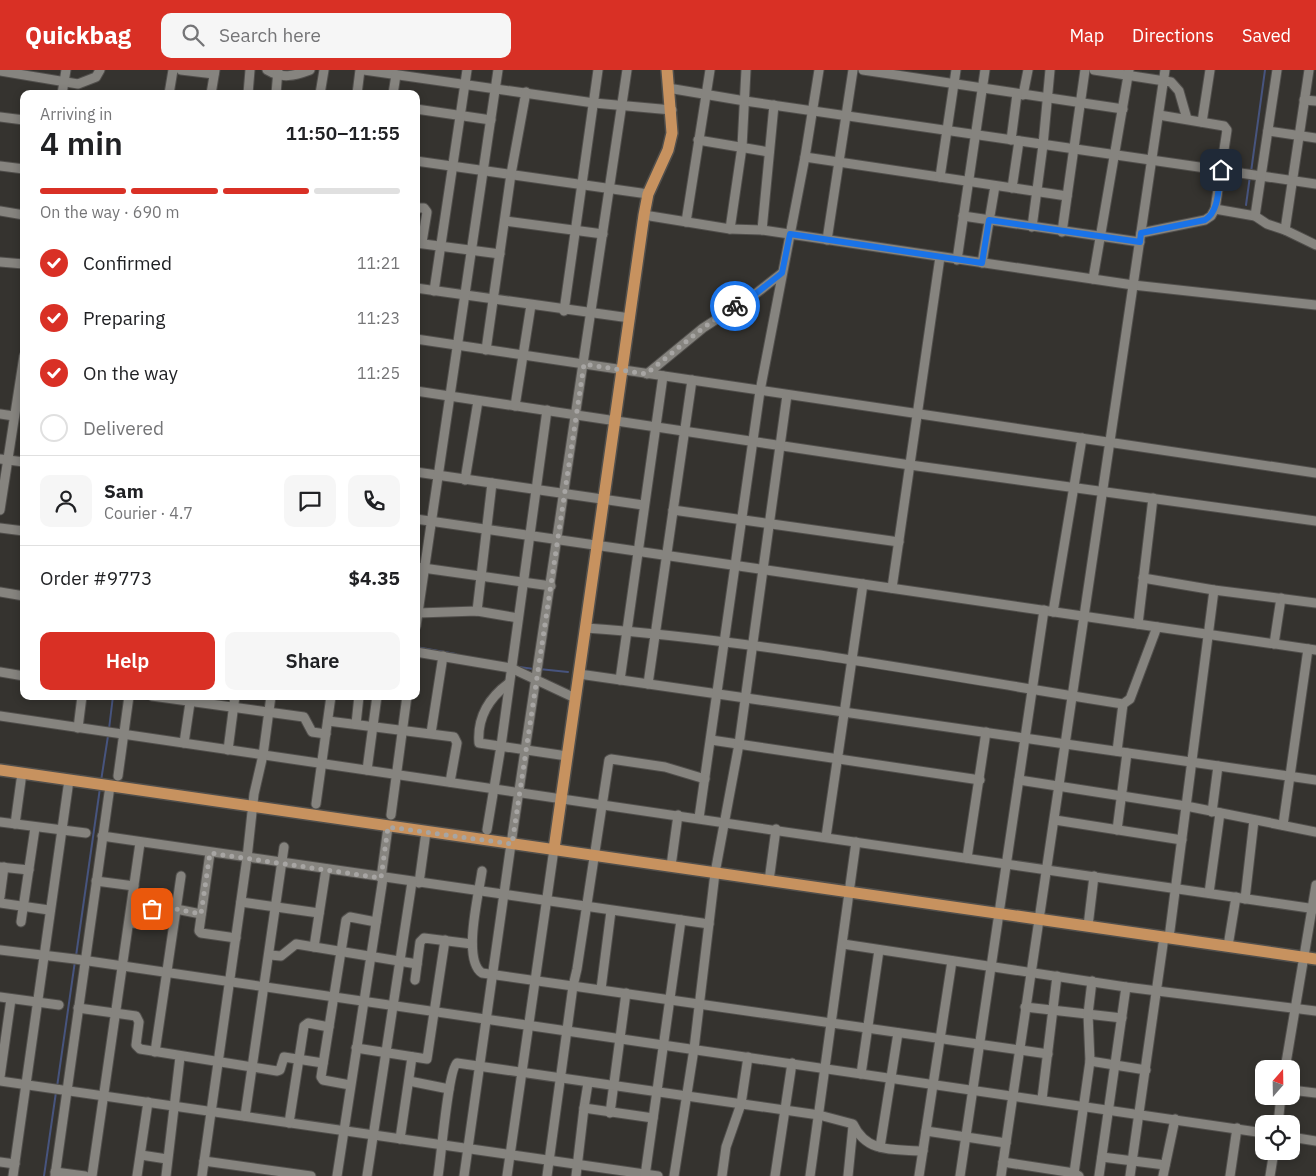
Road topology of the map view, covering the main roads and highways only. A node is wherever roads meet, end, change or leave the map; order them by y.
1 (667, 70) edge
2 (0, 770) edge
3 (554, 849) junction
4 (1310, 958) edge

1 - 3 main road
2 - 3 main road
3 - 4 main road

